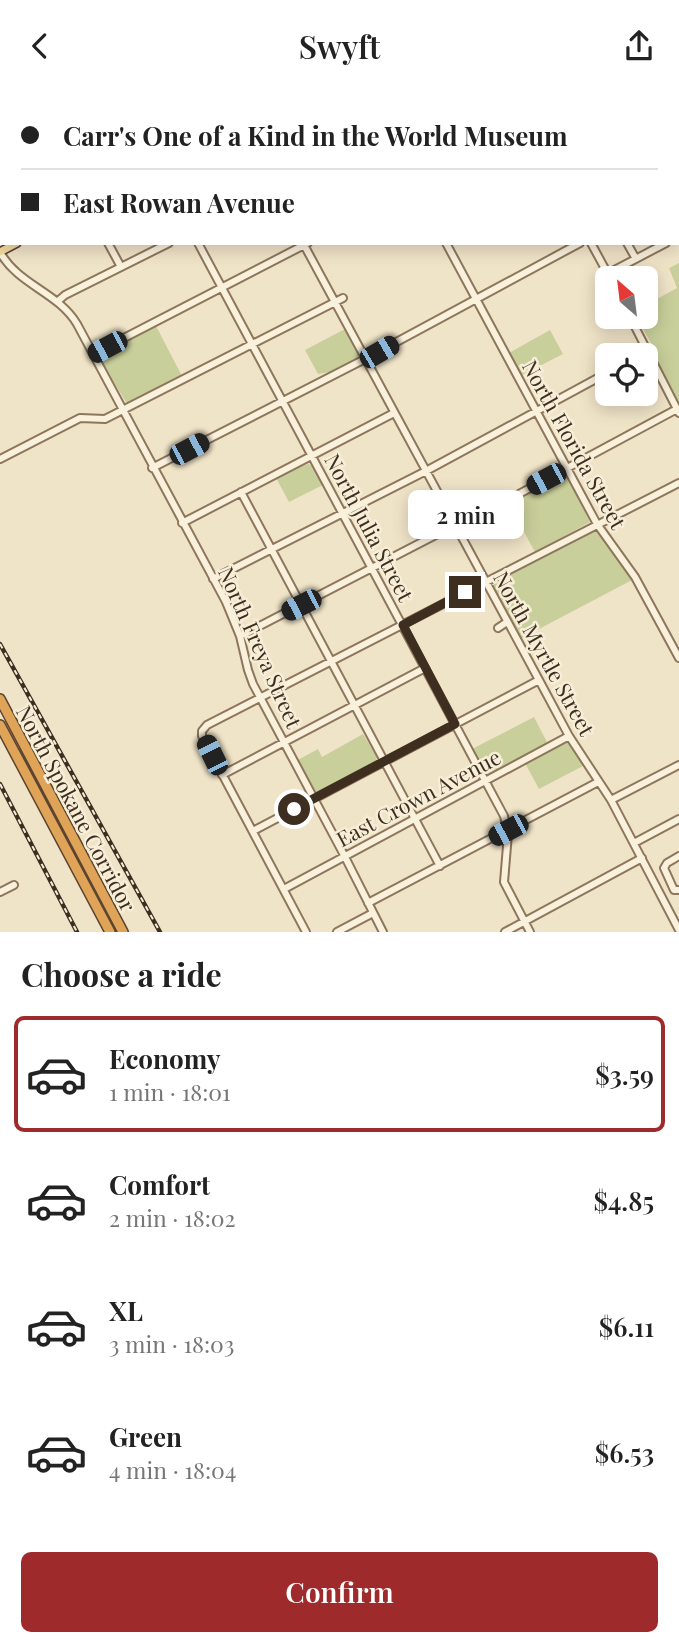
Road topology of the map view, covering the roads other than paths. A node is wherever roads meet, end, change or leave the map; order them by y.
1 (109, 245) edge
2 (165, 245) edge
3 (199, 245) edge
4 (303, 245) edge
5 (306, 245) edge
6 (447, 245) edge
7 (576, 245) edge
8 (592, 245) edge
9 (628, 245) edge
10 (662, 245) edge
11 (0, 252) edge
12 (636, 259) junction
13 (603, 266) edge
14 (624, 266) edge
15 (121, 267) junction
16 (222, 286) junction
17 (343, 298) dead end
18 (475, 299) junction
19 (58, 301) junction
20 (334, 302) junction
21 (252, 345) junction
22 (93, 354) junction
23 (365, 359) junction
24 (658, 371) edge
25 (595, 380) edge
26 (283, 401) junction
27 (122, 410) junction
28 (678, 411) edge
29 (537, 412) junction
30 (394, 413) junction
31 (312, 456) junction
32 (0, 459) edge
33 (152, 468) junction
34 (567, 468) junction
35 (426, 471) junction
36 (679, 483) edge
37 (241, 492) junction
38 (341, 512) junction
39 (182, 523) junction
40 (597, 524) junction
41 (455, 525) junction
42 (272, 549) junction
43 (372, 569) junction
44 (213, 579) junction
45 (486, 581) junction
46 (301, 605) junction
47 (508, 622) junction
48 (403, 625) junction
49 (498, 628) dead end
50 (240, 636) junction
51 (679, 658) edge
52 (331, 661) junction
53 (425, 668) junction
54 (539, 680) junction
55 (260, 697) junction
56 (0, 699) edge
57 (354, 704) junction
58 (455, 724) junction
59 (0, 725) edge
60 (569, 736) junction
61 (284, 741) junction
62 (385, 762) junction
63 (679, 765) edge
64 (222, 775) junction
65 (486, 781) junction
66 (598, 782) junction
67 (315, 798) junction
68 (611, 800) junction
69 (414, 818) junction
70 (679, 819) edge
71 (508, 830) junction
72 (253, 831) junction
73 (634, 843) junction
74 (344, 855) junction
75 (679, 856) edge
76 (642, 858) junction
77 (440, 866) junction
78 (14, 885) dead end
79 (284, 889) junction
80 (679, 890) edge
81 (0, 892) edge
82 (368, 904) junction
83 (373, 913) junction
84 (525, 922) junction
85 (679, 930) edge
86 (109, 932) edge
87 (123, 932) edge
88 (306, 932) edge
89 (337, 932) edge
90 (383, 932) edge
91 (506, 932) edge
92 (530, 932) edge

1 - 15 street
2 - 15 street
3 - 16 street, North Julia Street
4 - 16 street
5 - 20 street, North Myrtle Street
6 - 18 street, North Florida Street
7 - 18 street
8 - 13 street
9 - 12 street
10 - 12 street
11 - 19 street, North Freya Street
12 - 14 street
15 - 19 street
16 - 21 street, North Julia Street
16 - 22 street
17 - 20 street
18 - 23 street
18 - 29 street, North Florida Street
19 - 22 street, North Freya Street
20 - 21 street
20 - 23 street, North Myrtle Street
21 - 26 street, North Julia Street
21 - 27 street
22 - 27 street, North Freya Street
23 - 26 street
23 - 30 street, North Myrtle Street
24 - 28 street
25 - 29 street
26 - 31 street, North Julia Street
26 - 33 street
27 - 32 street
27 - 33 street, North Freya Street
28 - 34 street
29 - 34 street, North Florida Street
29 - 35 street
30 - 31 street
30 - 35 street, North Myrtle Street
31 - 37 street
31 - 38 street, North Julia Street
33 - 39 street, North Freya Street
34 - 40 street, North Florida Street
34 - 41 street
35 - 38 street
35 - 41 street, North Myrtle Street
36 - 40 street
37 - 39 street
37 - 42 street
38 - 42 street
38 - 43 street, North Julia Street
39 - 44 street, North Freya Street
40 - 45 street
40 - 51 street, North Florida Street
41 - 43 street
41 - 45 street, North Myrtle Street
42 - 44 street
42 - 46 street
43 - 46 street
43 - 48 street, North Julia Street
44 - 50 street, North Freya Street
45 - 47 street, North Myrtle Street
45 - 48 street
46 - 50 street
46 - 52 street
47 - 49 street
47 - 54 street, North Myrtle Street
48 - 52 street
48 - 53 street, North Julia Street
50 - 55 street, North Freya Street
52 - 55 street
52 - 57 street
53 - 57 street
53 - 58 street, North Julia Street
54 - 58 street
54 - 60 street, North Myrtle Street
55 - 61 street, North Freya Street
55 - 64 street
56 - 87 highway, North Spokane Corridor
57 - 61 street
57 - 62 street
58 - 62 street
58 - 65 street, North Julia Street
59 - 86 highway, North Spokane Corridor
60 - 65 street, East Crown Avenue
60 - 66 street, North Myrtle Street
61 - 64 street
61 - 67 street, North Freya Street
62 - 67 street
62 - 69 street
63 - 68 street
64 - 72 street
65 - 69 street, East Crown Avenue
65 - 71 street, North Julia Street
66 - 68 street, North Myrtle Street
66 - 71 street
67 - 72 street
67 - 74 street, North Freya Street
68 - 73 street, North Myrtle Street
69 - 74 street, East Crown Avenue
69 - 77 street
70 - 73 street
71 - 77 street
71 - 84 street
72 - 79 street
73 - 76 street, North Myrtle Street
74 - 79 street, East Crown Avenue
74 - 82 street, North Freya Street
75 - 80 street
76 - 84 street
76 - 85 street, North Myrtle Street
77 - 82 street
78 - 81 street
79 - 88 street
82 - 83 street, North Freya Street
83 - 89 street
83 - 90 street, North Freya Street
84 - 91 street
84 - 92 street

